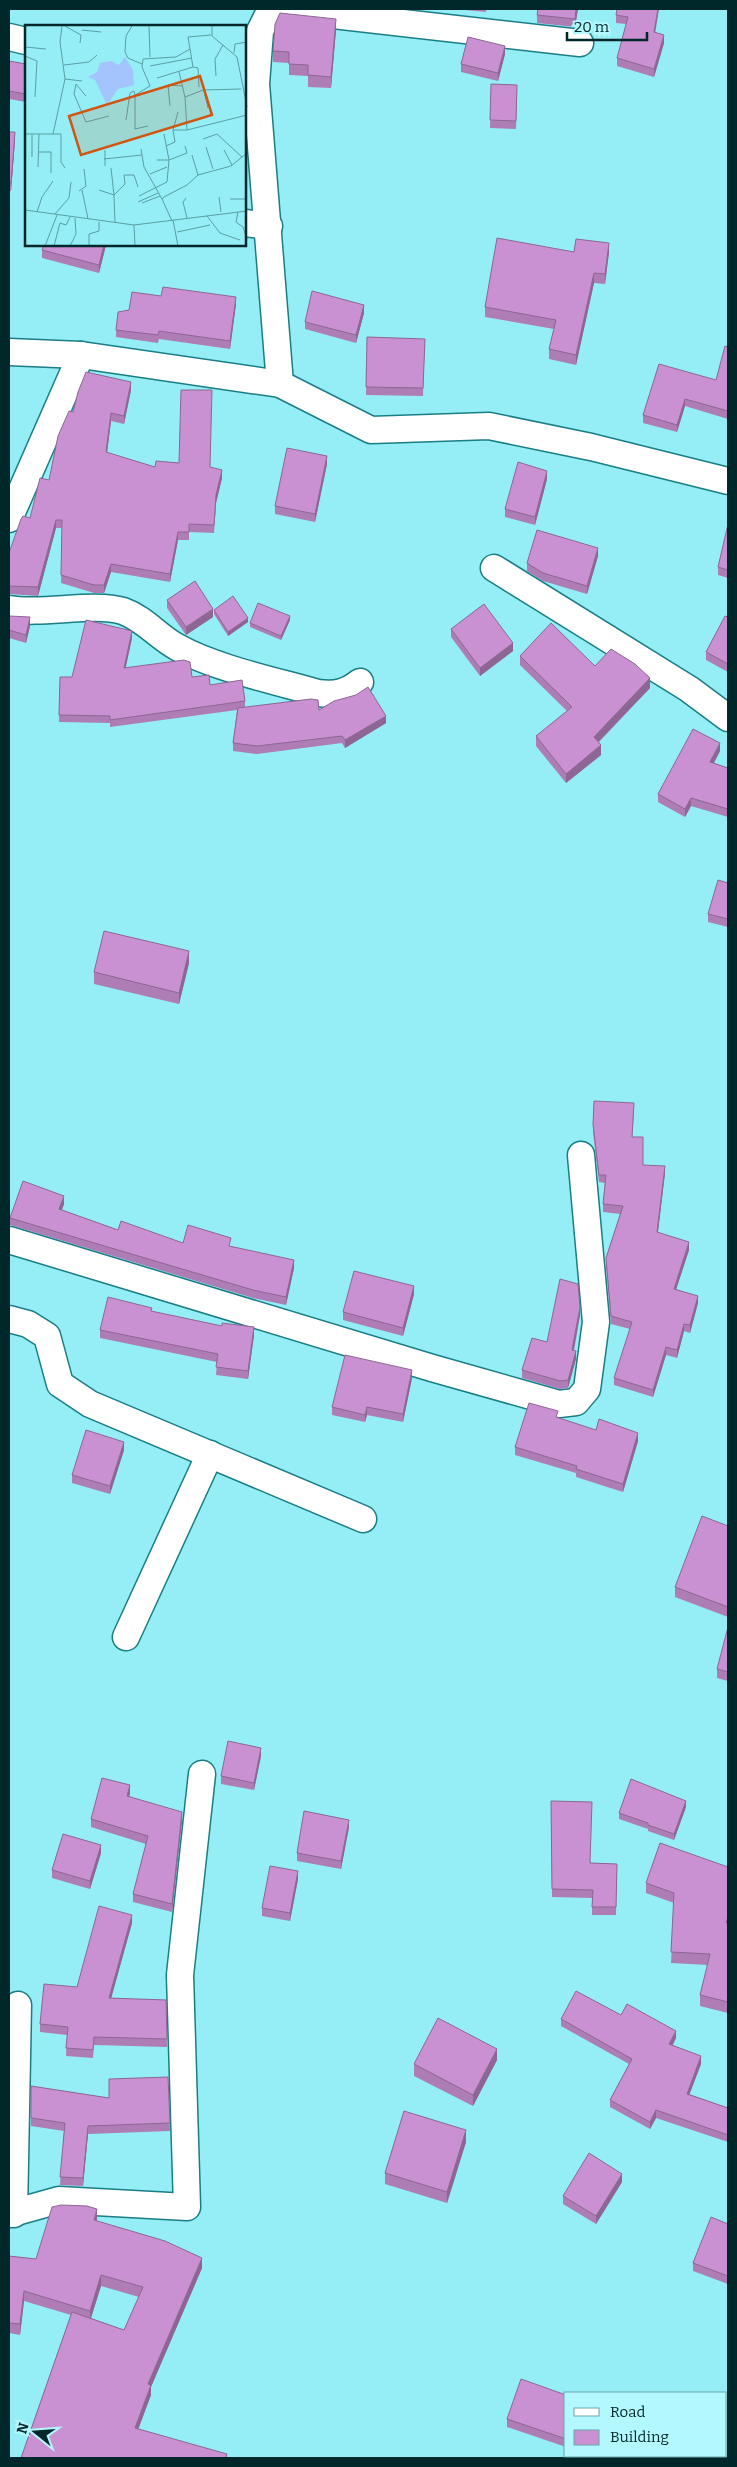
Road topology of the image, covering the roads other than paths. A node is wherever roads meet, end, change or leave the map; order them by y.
1 (270, 9) edge
2 (280, 9) edge
3 (9, 37) edge
4 (25, 41) edge
5 (580, 42) dead end
6 (257, 225) edge
7 (9, 352) edge
8 (81, 355) junction
9 (280, 384) junction
10 (728, 481) edge
11 (9, 519) edge
12 (494, 568) dead end
13 (9, 609) edge
14 (360, 682) dead end
15 (728, 718) edge
16 (581, 1155) dead end
17 (9, 1240) edge
18 (9, 1319) edge
19 (210, 1454) junction
20 (363, 1519) dead end
21 (126, 1637) dead end
22 (202, 1774) dead end
23 (18, 2005) dead end
24 (11, 2214) edge

1 - 6 street
2 - 5 street
3 - 4 street
6 - 9 street
7 - 8 street
8 - 9 street
8 - 11 street
9 - 10 street
12 - 15 street
13 - 14 street
16 - 17 street
18 - 19 street
19 - 20 street
19 - 21 street
22 - 24 street
23 - 24 street

